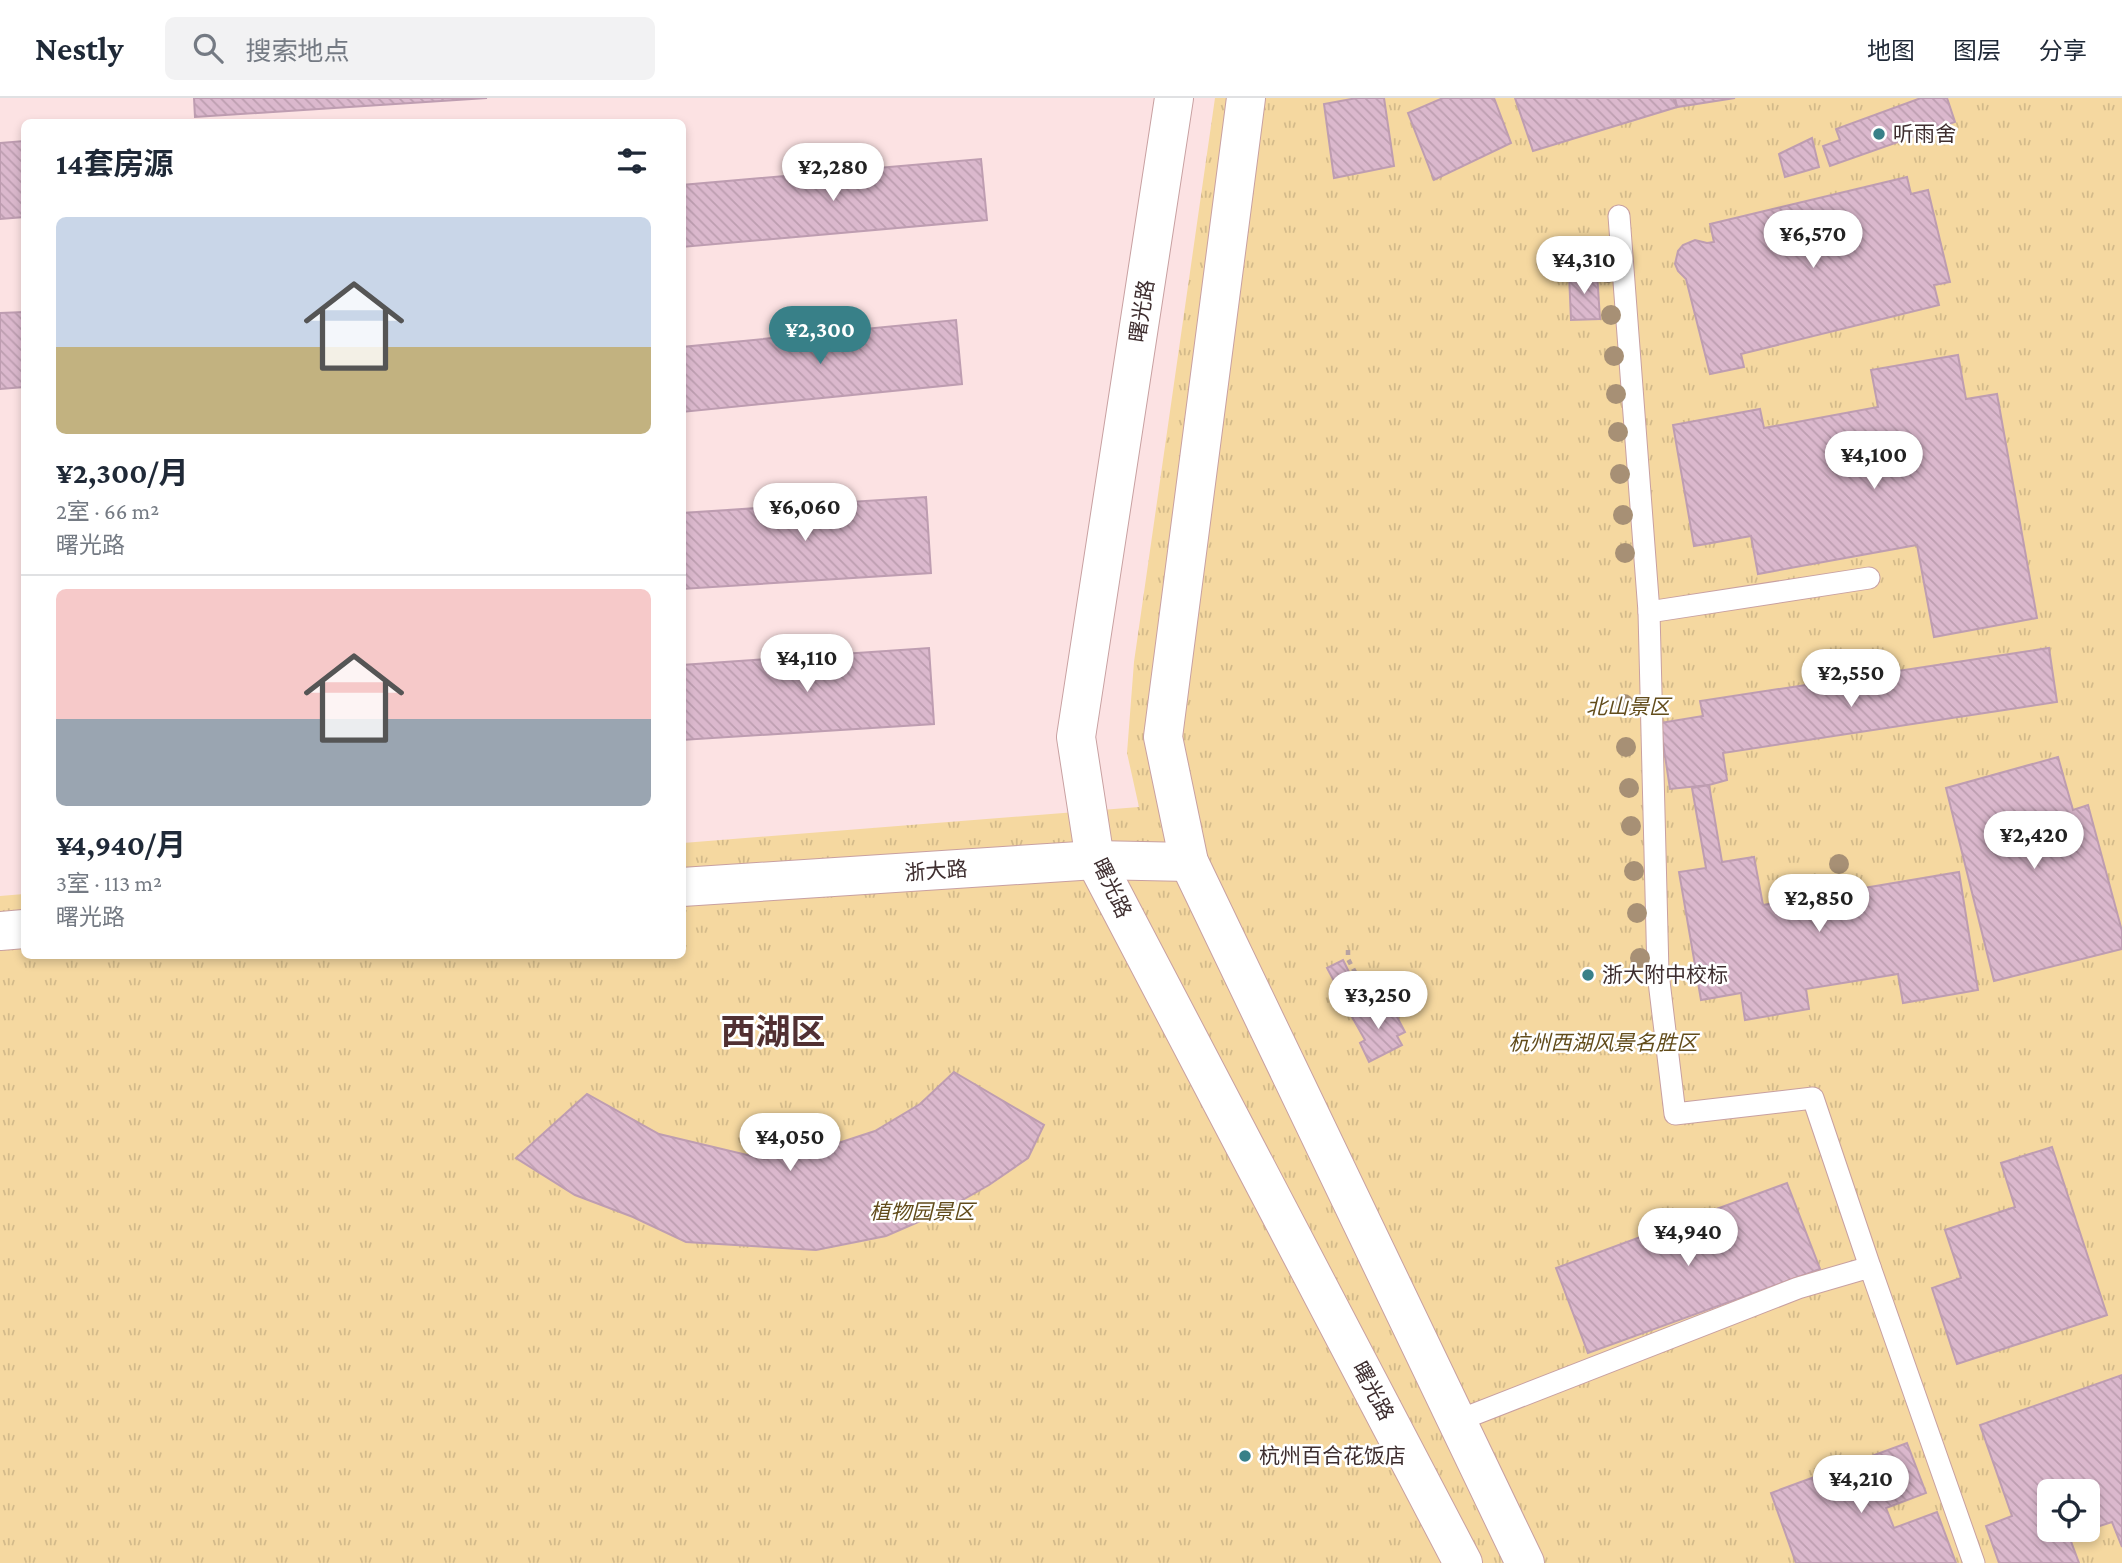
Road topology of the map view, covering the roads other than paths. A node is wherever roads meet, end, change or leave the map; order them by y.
1 (1174, 98) edge
2 (1247, 98) edge
3 (1619, 216) dead end
4 (1868, 578) dead end
5 (1649, 612) junction
6 (1096, 860) junction
7 (1189, 862) junction
8 (686, 887) edge
9 (21, 929) edge
10 (0, 931) edge
11 (1870, 1267) junction
12 (1457, 1422) junction
13 (1463, 1563) edge
14 (1525, 1563) edge
15 (1975, 1563) edge

1 - 6 main road, 曙光路
2 - 7 main road
3 - 5 lane
4 - 5 lane
5 - 11 lane
6 - 7 main road, 浙大路
6 - 8 main road, 浙大路
6 - 13 main road, 曙光路
7 - 12 main road
9 - 10 main road
11 - 12 lane
11 - 15 lane
12 - 14 main road

